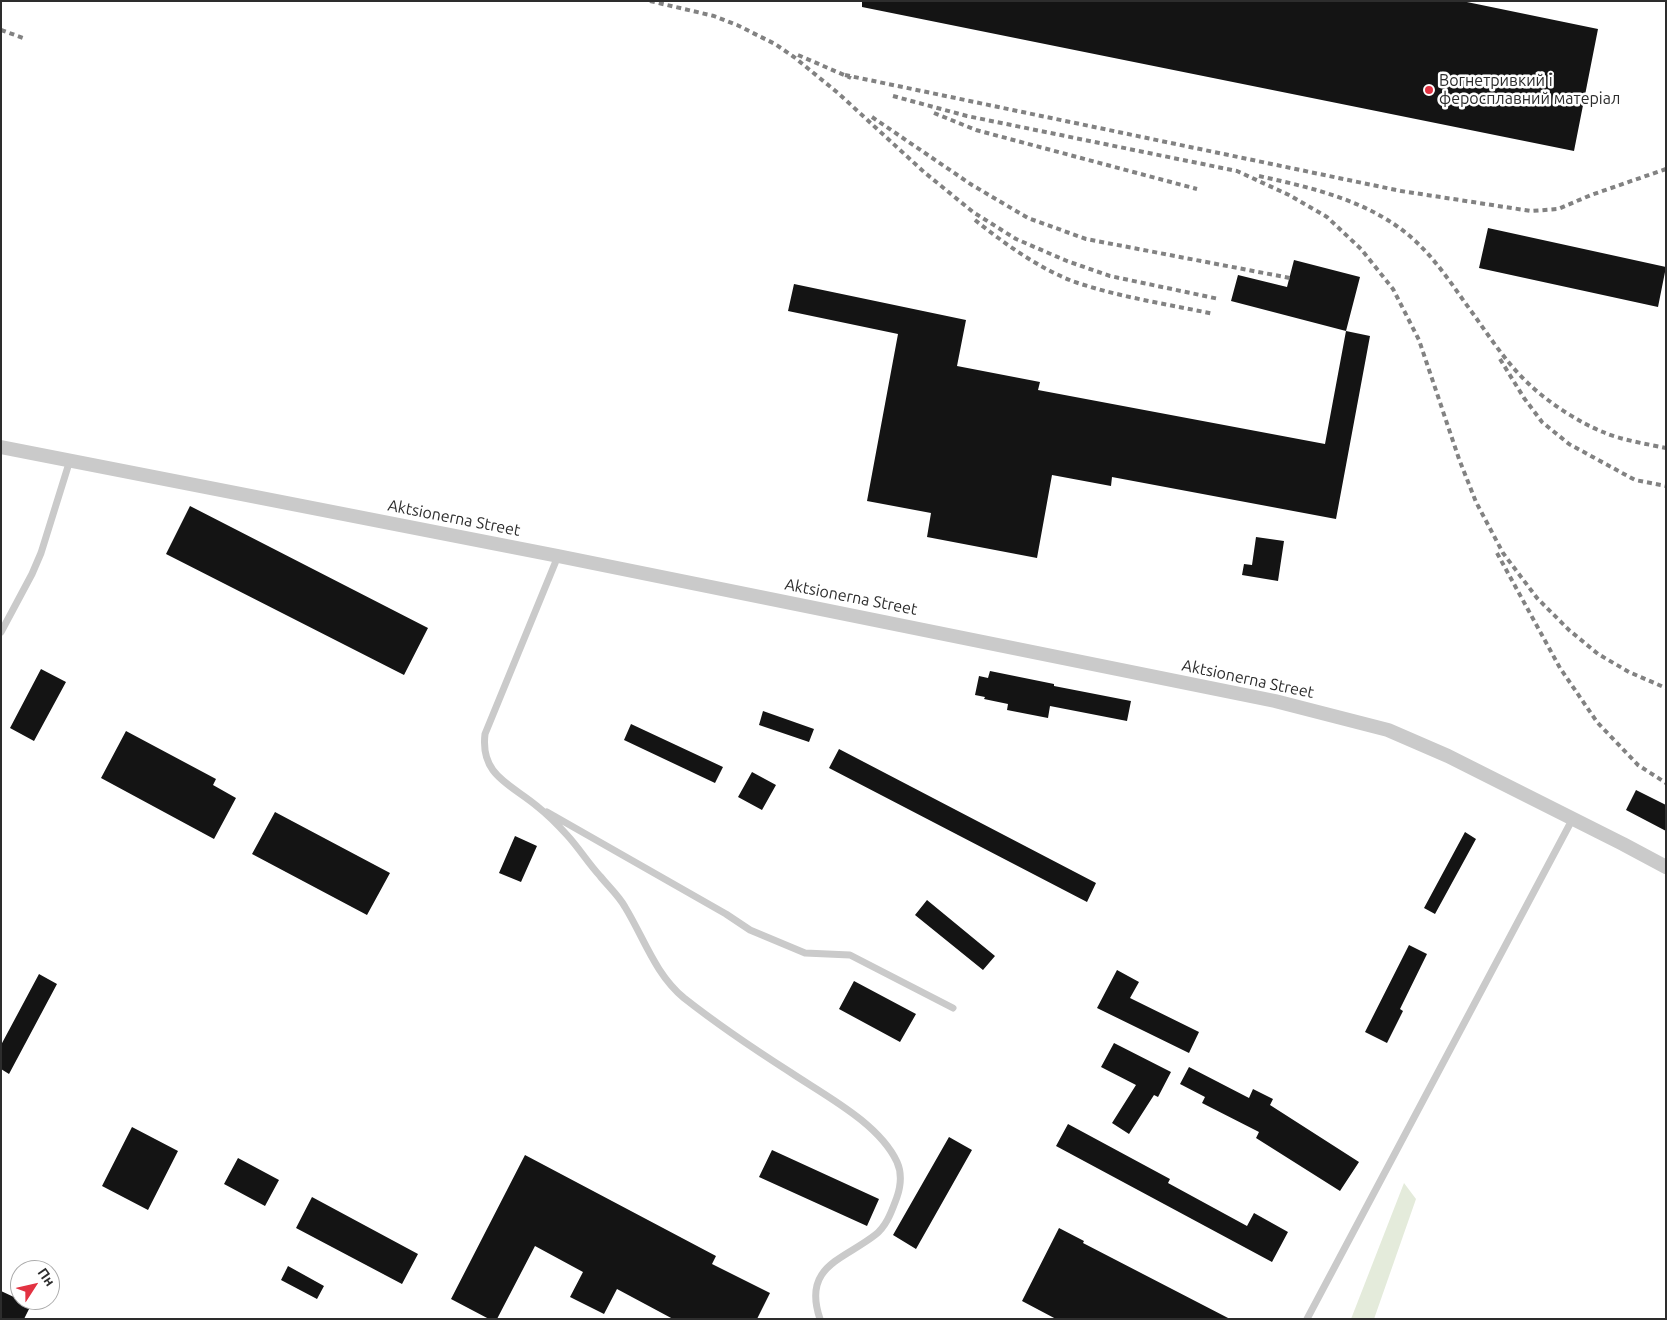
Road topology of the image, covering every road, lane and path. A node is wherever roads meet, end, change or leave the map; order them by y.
1 (1, 447) edge
2 (70, 460) junction
3 (558, 556) junction
4 (1, 632) edge
5 (538, 807) junction
6 (1572, 820) junction
7 (1666, 867) edge
8 (952, 1008) dead end
9 (820, 1319) edge
10 (1307, 1319) edge

1 - 2 street, Aktsionerna Street
2 - 3 street, Aktsionerna Street
2 - 4 lane
3 - 5 lane
3 - 6 street, Aktsionerna Street
5 - 8 lane
5 - 9 lane
6 - 7 street, Aktsionerna Street
6 - 10 lane

